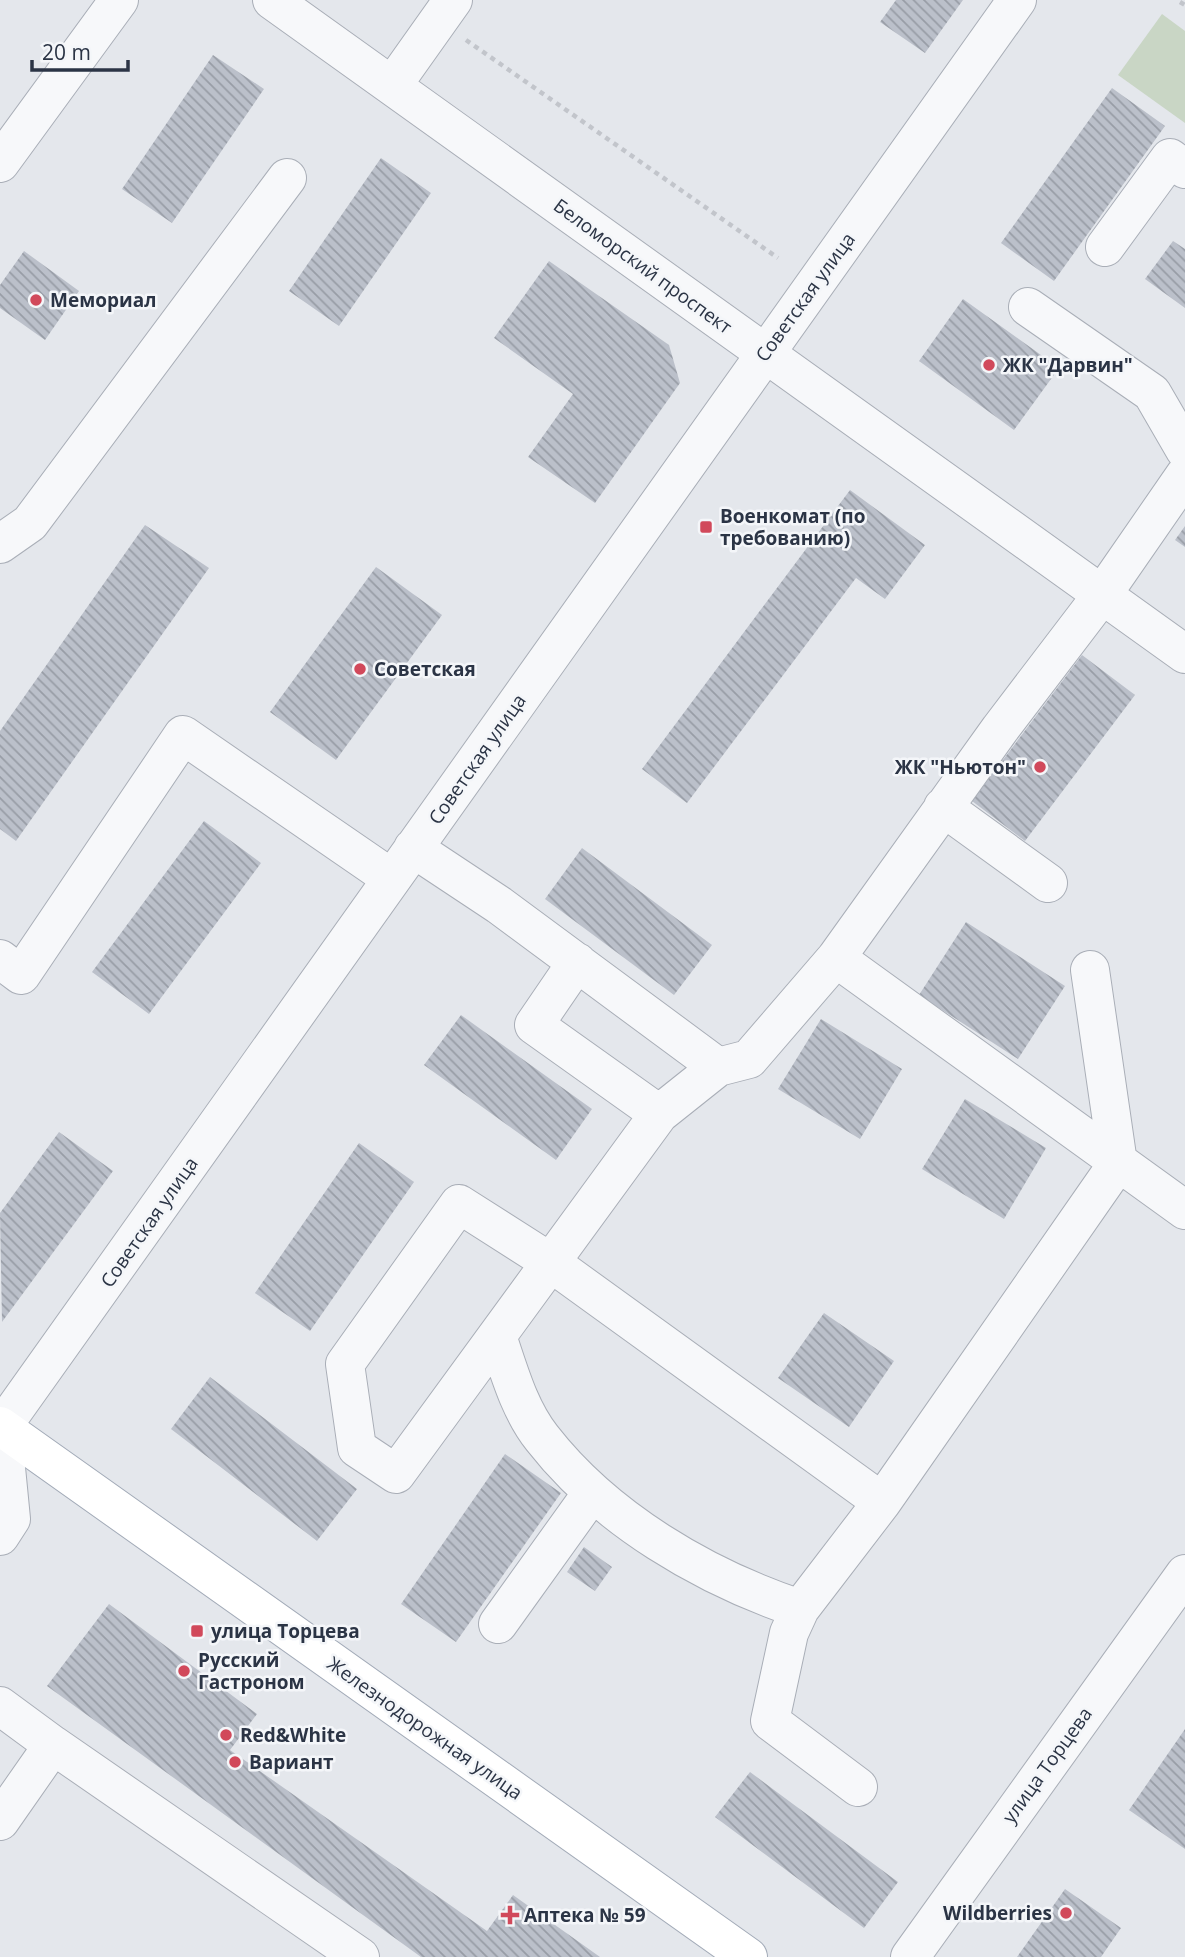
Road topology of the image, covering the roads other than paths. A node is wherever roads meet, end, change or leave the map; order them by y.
1 (119, 0) edge
2 (272, 0) edge
3 (1017, 0) edge
4 (446, 10) edge
5 (393, 86) junction
6 (0, 163) edge
7 (1185, 169) edge
8 (287, 178) dead end
9 (1105, 247) dead end
10 (1028, 306) dead end
11 (765, 352) junction
12 (1185, 450) edge
13 (1185, 475) edge
14 (0, 544) edge
15 (1102, 595) junction
16 (1185, 654) edge
17 (943, 807) junction
18 (402, 863) junction
19 (1048, 883) dead end
20 (836, 958) junction
21 (0, 959) edge
22 (577, 962) junction
23 (1090, 971) dead end
24 (718, 1066) junction
25 (659, 1114) junction
26 (1118, 1163) junction
27 (1185, 1210) edge
28 (550, 1262) junction
29 (498, 1336) junction
30 (1, 1427) edge
31 (592, 1493) junction
32 (882, 1502) junction
33 (0, 1536) edge
34 (1185, 1574) edge
35 (800, 1609) junction
36 (498, 1624) dead end
37 (0, 1706) edge
38 (53, 1745) junction
39 (858, 1787) dead end
40 (0, 1821) edge
41 (360, 1957) edge
42 (748, 1957) edge
43 (910, 1957) edge

1 - 6 street
2 - 5 street, Беломорский проспект
3 - 11 street, Советская улица
4 - 5 street
5 - 11 street, Беломорский проспект
7 - 9 street
8 - 14 street
10 - 12 street
11 - 15 street, Беломорский проспект
11 - 18 street, Советская улица
13 - 15 street
15 - 16 street, Беломорский проспект
15 - 17 street
17 - 19 street
17 - 20 street
18 - 21 street
18 - 22 street
18 - 30 street, Советская улица
20 - 24 street
20 - 26 street
22 - 24 street
22 - 25 street
23 - 26 street
24 - 25 street
25 - 28 street
26 - 27 street
26 - 32 street
28 - 29 street
28 - 29 street
28 - 32 street
29 - 31 street
30 - 33 street
30 - 42 main road, Железнодорожная улица
31 - 35 street
31 - 36 street
32 - 35 street
34 - 43 street, улица Торцева
35 - 39 street
37 - 38 street
38 - 40 street
38 - 41 street

